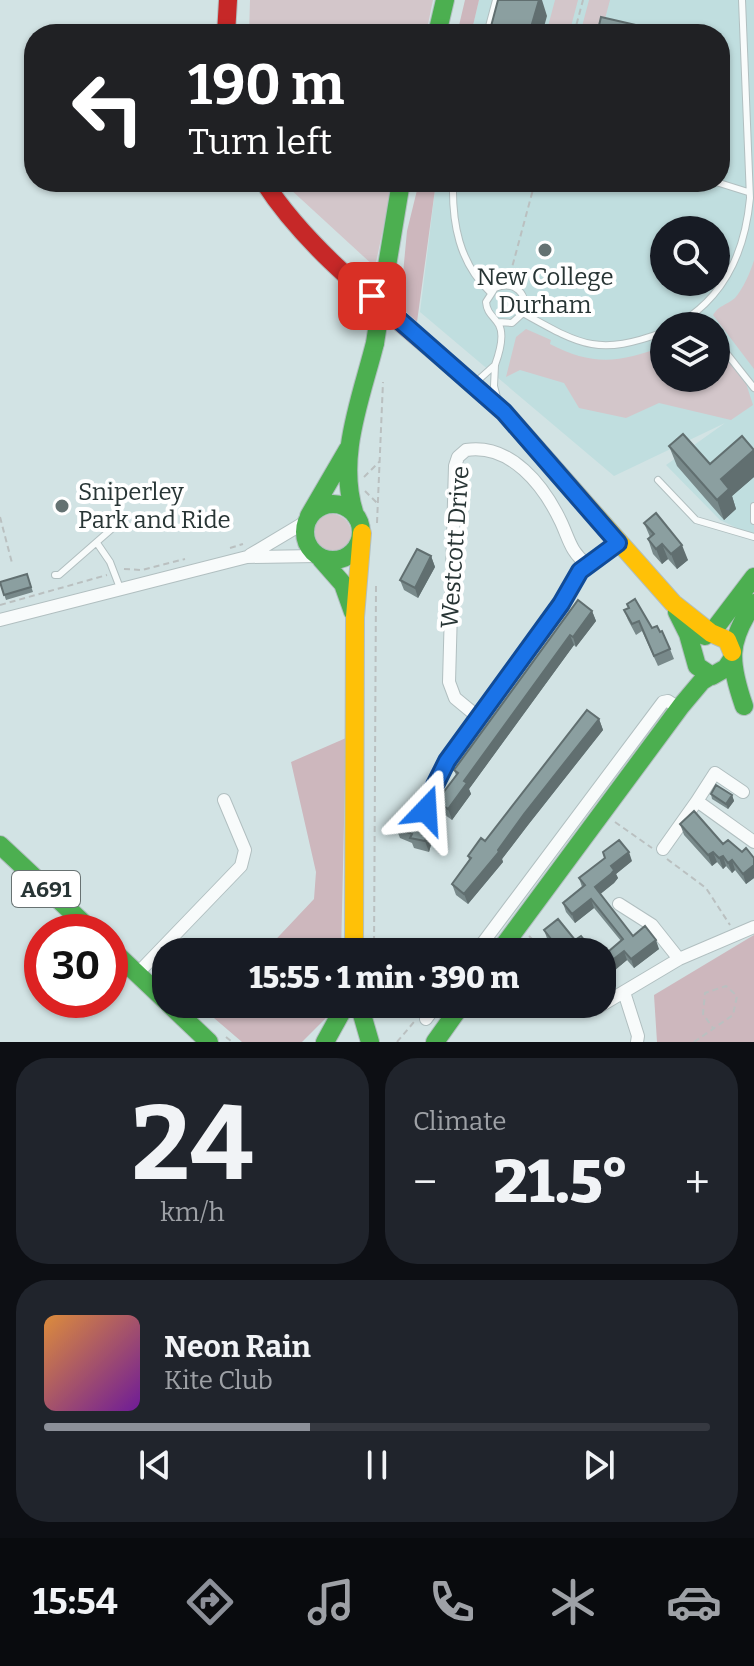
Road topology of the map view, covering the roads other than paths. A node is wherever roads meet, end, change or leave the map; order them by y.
1 (228, 0) edge
2 (445, 0) edge
3 (496, 0) edge
4 (742, 0) edge
5 (227, 24) edge
6 (439, 24) edge
7 (490, 24) edge
8 (730, 186) edge
9 (270, 192) edge
10 (399, 192) edge
11 (453, 192) edge
12 (748, 192) junction
13 (490, 292) junction
14 (695, 312) edge
15 (523, 313) junction
16 (498, 322) junction
17 (650, 337) edge
18 (730, 358) edge
19 (495, 365) junction
20 (473, 384) junction
21 (754, 388) edge
22 (501, 410) junction
23 (349, 448) junction
24 (658, 480) dead end
25 (754, 506) edge
26 (355, 515) junction
27 (308, 519) junction
28 (754, 521) edge
29 (115, 526) dead end
30 (370, 532) junction
31 (754, 537) edge
32 (97, 543) junction
33 (618, 543) junction
34 (246, 550) junction
35 (319, 557) junction
36 (587, 564) junction
37 (55, 575) dead end
38 (754, 577) edge
39 (120, 588) junction
40 (673, 603) junction
41 (754, 603) edge
42 (355, 617) junction
43 (0, 620) edge
44 (711, 633) junction
45 (732, 655) junction
46 (693, 656) junction
47 (711, 676) junction
48 (680, 708) junction
49 (749, 713) edge
50 (478, 717) junction
51 (743, 792) dead end
52 (224, 800) dead end
53 (697, 801) junction
54 (432, 817) dead end
55 (754, 842) edge
56 (0, 845) edge
57 (662, 853) road end
58 (619, 904) dead end
59 (74, 914) edge
60 (517, 916) junction
61 (754, 927) edge
62 (354, 938) edge
63 (492, 938) edge
64 (506, 938) edge
65 (679, 959) junction
66 (128, 965) edge
67 (137, 974) junction
68 (152, 988) edge
69 (624, 992) junction
70 (616, 997) edge
71 (184, 1018) edge
72 (345, 1018) edge
73 (363, 1018) edge
74 (452, 1018) edge
75 (209, 1042) edge
76 (342, 1042) edge
77 (370, 1042) edge
78 (435, 1042) edge
79 (637, 1042) edge

1 - 5 main road
2 - 6 main road
3 - 7 lane
4 - 12 lane
8 - 12 lane
9 - 20 main road
10 - 23 main road, bridge
11 - 13 lane
12 - 14 lane
13 - 15 lane
13 - 16 lane
15 - 16 lane
15 - 17 lane
16 - 19 lane
18 - 21 lane
19 - 20 lane
19 - 22 lane
20 - 22 main road
22 - 33 main road
23 - 26 main road
23 - 27 main road
24 - 31 lane
25 - 28 lane
26 - 27 main road
26 - 30 main road
27 - 34 street
27 - 35 main road
29 - 32 lane
30 - 35 main road
30 - 42 main road
32 - 37 lane
32 - 39 lane
33 - 36 street
33 - 40 main road
34 - 35 street
34 - 39 street
35 - 42 main road
36 - 50 street
36 - 50 street, Westcott Drive
38 - 44 main road
39 - 43 street
40 - 44 main road
40 - 46 main road
41 - 45 main road
42 - 62 main road
44 - 45 main road
44 - 46 main road
45 - 47 main road
45 - 49 main road
46 - 47 main road
46 - 48 main road
47 - 48 main road
47 - 49 main road
48 - 60 main road
50 - 54 street
51 - 53 street
52 - 67 street
53 - 55 street
53 - 57 street
56 - 59 main road, A691
58 - 65 street
60 - 63 street
60 - 64 main road
61 - 65 street
65 - 69 street
66 - 67 main road
67 - 68 main road
69 - 70 street
69 - 79 street
71 - 75 main road
72 - 76 main road
73 - 77 main road
74 - 78 main road

